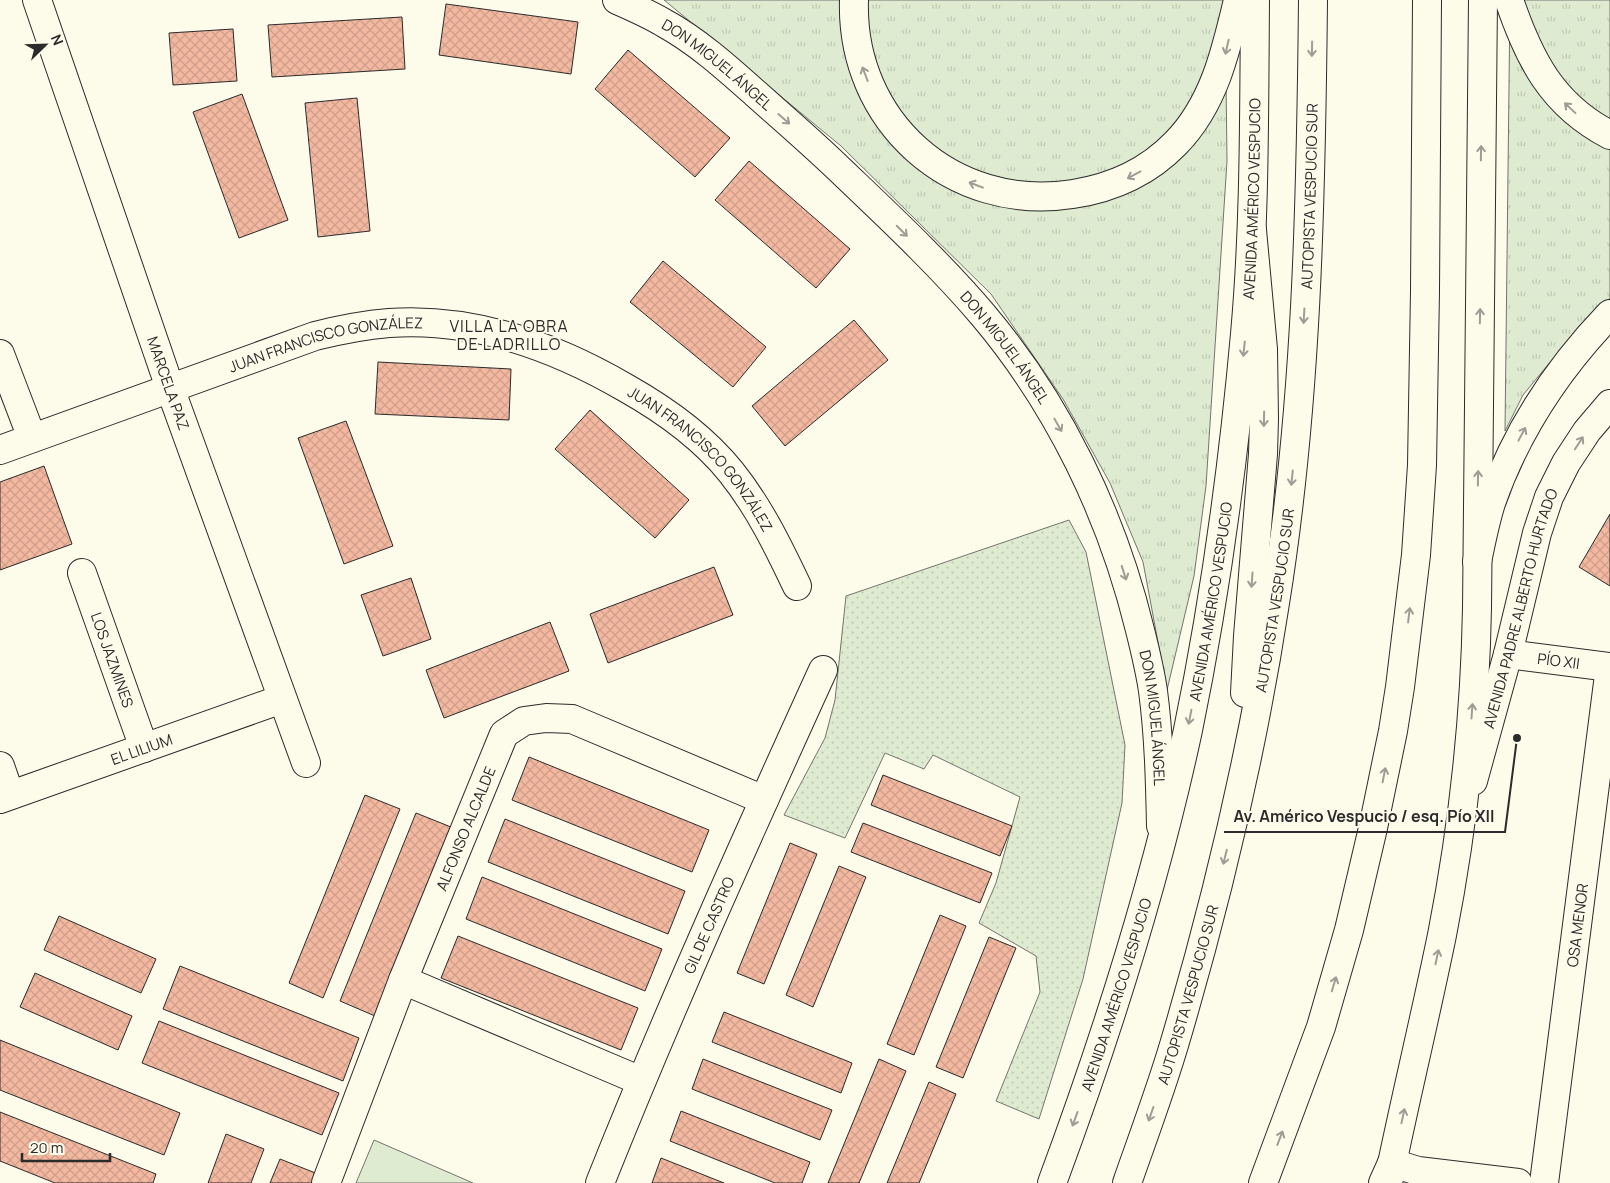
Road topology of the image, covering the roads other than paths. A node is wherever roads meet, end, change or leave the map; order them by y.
1 (37, 0) edge
2 (617, 0) edge
3 (854, 0) edge
4 (1238, 0) edge
5 (1255, 0) edge
6 (1313, 0) edge
7 (1427, 0) edge
8 (1483, 0) edge
9 (1509, 0) edge
10 (1610, 135) edge
11 (1252, 230) junction
12 (1610, 314) edge
13 (0, 354) edge
14 (170, 388) junction
15 (1610, 404) edge
16 (32, 438) junction
17 (0, 450) edge
18 (1477, 562) junction
19 (82, 573) dead end
20 (797, 586) dead end
21 (1508, 654) junction
22 (1610, 667) edge
23 (823, 670) dead end
24 (282, 699) junction
25 (144, 748) junction
26 (306, 763) dead end
27 (0, 766) edge
28 (1244, 775) junction
29 (5, 797) edge
30 (764, 800) junction
31 (1460, 829) junction
32 (1162, 838) junction
33 (403, 980) junction
34 (641, 1081) junction
35 (1388, 1176) edge
36 (326, 1183) edge
37 (600, 1183) edge
38 (1052, 1183) edge
39 (1128, 1183) edge
40 (1263, 1183) edge
41 (1518, 1183) edge
42 (1544, 1183) edge

1 - 14 main road, MARCELA PAZ
2 -> 32 main road, DON MIGUEL ÁNGEL
4 -> 3 main road
5 - 11 main road, AVENIDA AMÉRICO VESPUCIO
6 -> 28 main road, AUTOPISTA VESPUCIO SUR
40 -> 7 main road
18 -> 8 main road
10 -> 9 main road
11 -> 28 main road
11 -> 32 main road, AVENIDA AMÉRICO VESPUCIO
18 -> 12 main road
13 - 16 main road
14 - 16 main road, JUAN FRANCISCO GONZÁLEZ
14 - 20 main road, JUAN FRANCISCO GONZÁLEZ
14 - 24 main road, MARCELA PAZ
21 -> 15 main road, AVENIDA PADRE ALBERTO HURTADO
16 - 17 main road, JUAN FRANCISCO GONZÁLEZ
31 -> 18 main road
19 - 25 main road, LOS JAZMINES
21 - 22 main road, PÍO XII
21 - 31 main road, AVENIDA PADRE ALBERTO HURTADO
22 - 42 main road, OSA MENOR
23 - 30 main road, GIL DE CASTRO
24 - 25 main road, EL LILIUM
24 - 26 main road, MARCELA PAZ
25 - 29 main road, EL LILIUM
27 - 29 main road
28 -> 39 main road, AUTOPISTA VESPUCIO SUR
30 - 33 main road, ALFONSO ALCALDE
30 - 34 main road, GIL DE CASTRO
35 -> 31 main road
32 -> 38 main road, AVENIDA AMÉRICO VESPUCIO
33 - 34 main road
33 - 36 main road, ALFONSO ALCALDE
34 - 37 main road, GIL DE CASTRO
35 - 41 main road

